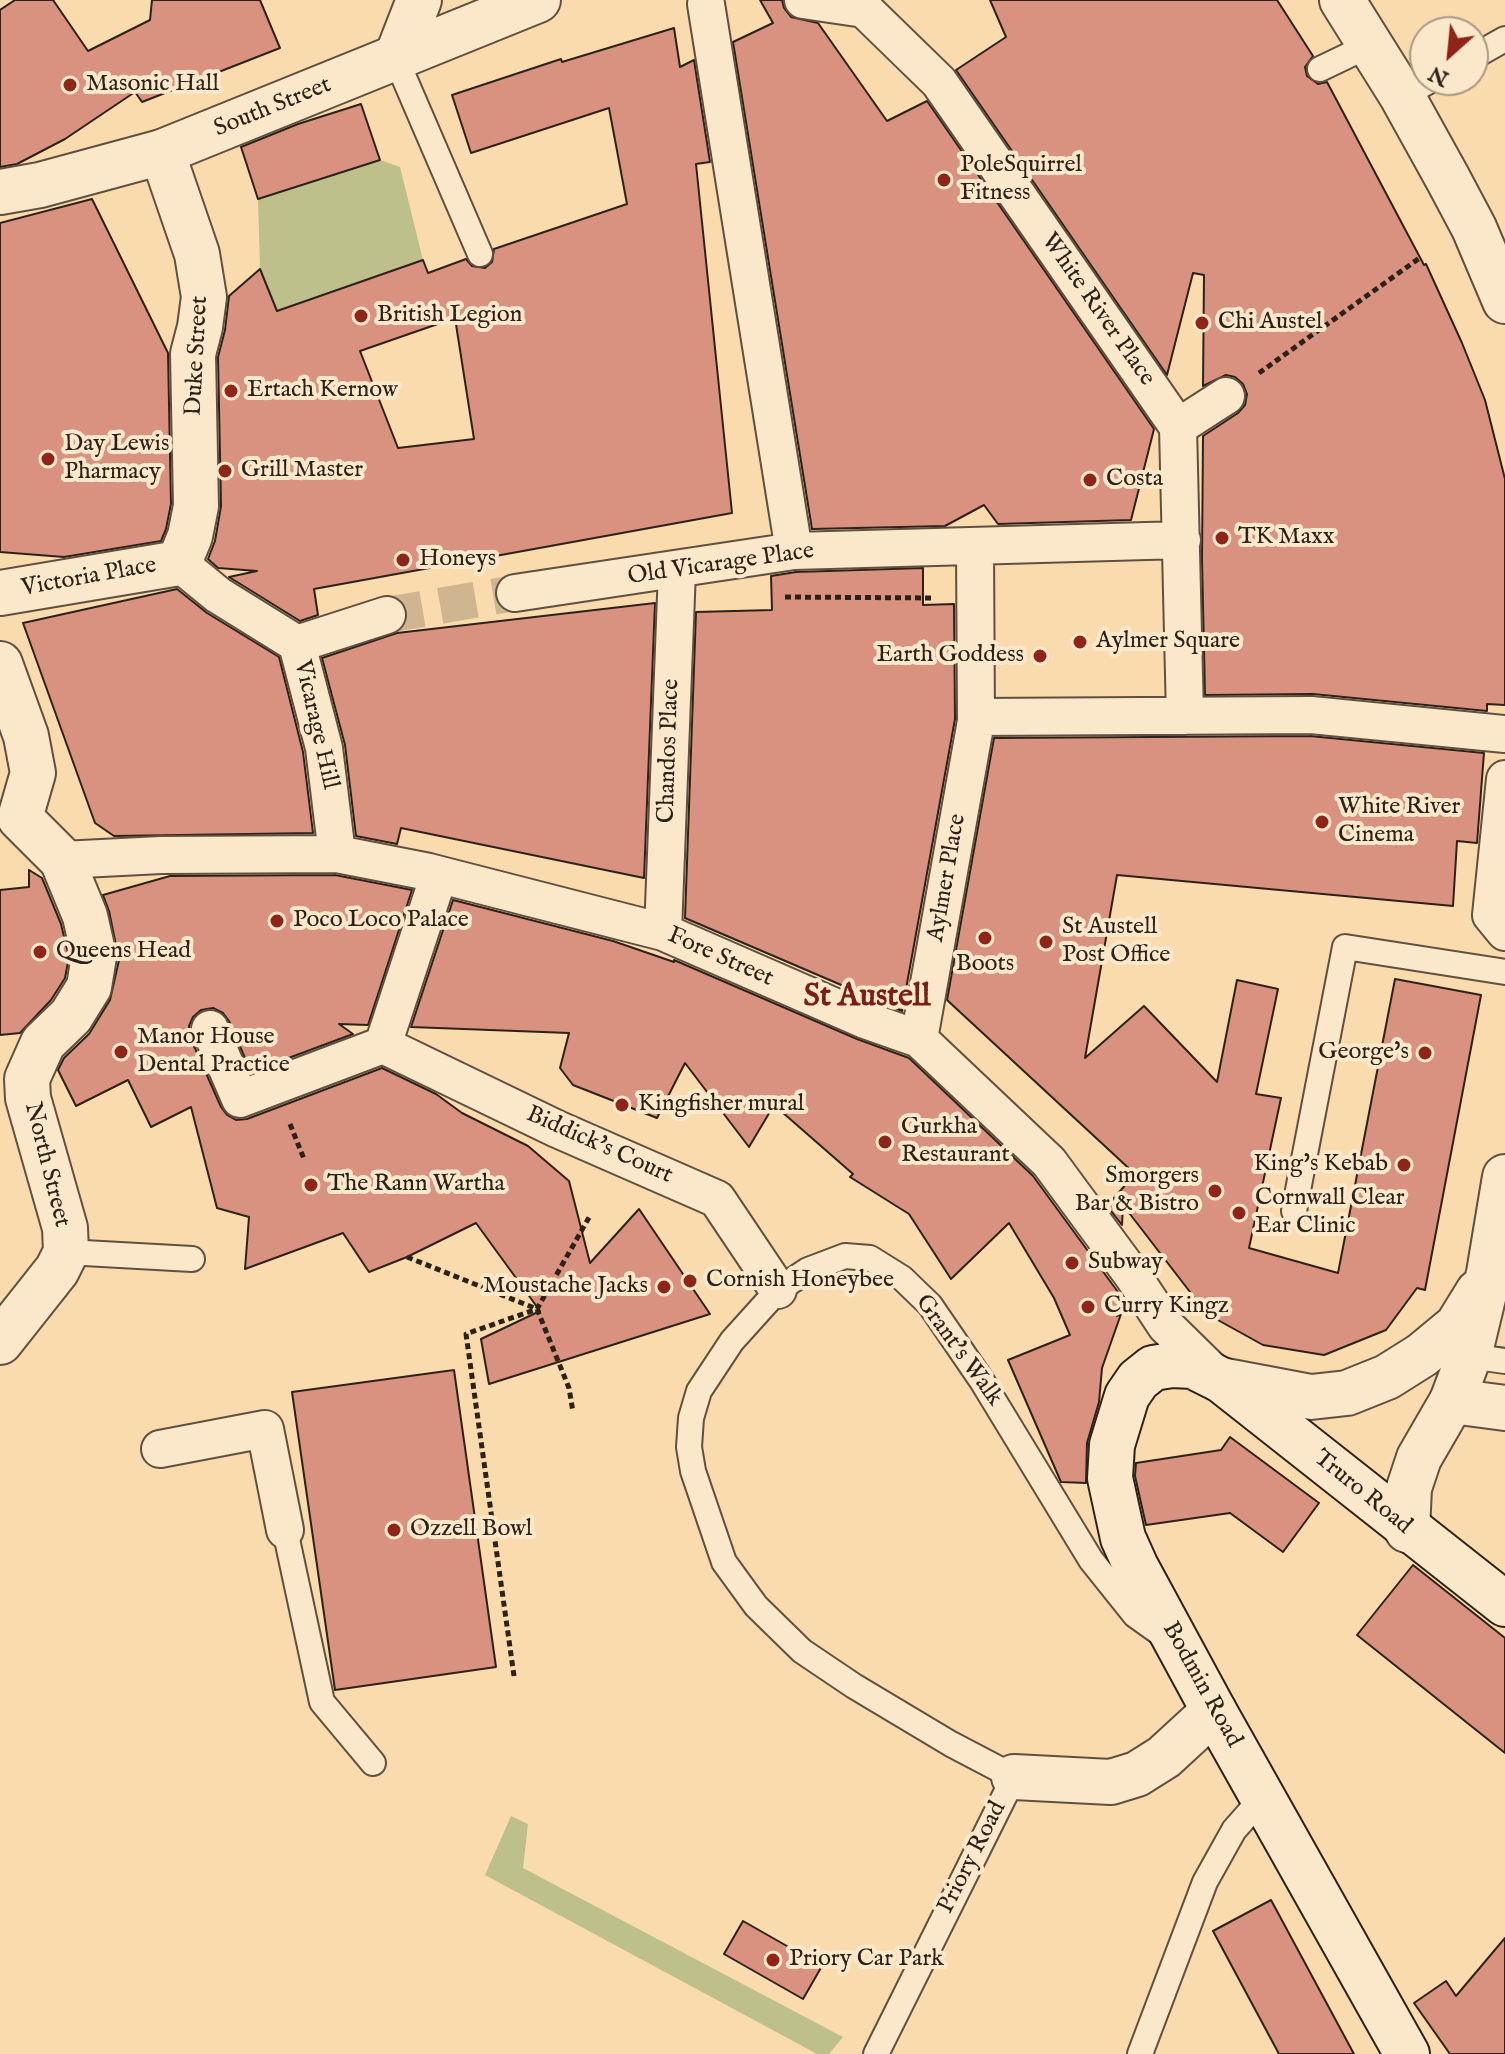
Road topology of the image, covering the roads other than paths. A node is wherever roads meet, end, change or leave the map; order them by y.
1 (419, 0) edge
2 (538, 0) edge
3 (1342, 0) edge
4 (814, 1) edge
5 (706, 4) dead end
6 (869, 4) edge
7 (1370, 45) junction
8 (396, 59) junction
9 (1320, 69) dead end
10 (1409, 81) edge
11 (1419, 96) edge
12 (162, 152) junction
13 (0, 192) edge
14 (480, 254) dead end
15 (1505, 301) edge
16 (1226, 396) road end
17 (1178, 427) junction
18 (1182, 540) junction
19 (975, 547) junction
20 (794, 551) junction
21 (179, 563) junction
22 (677, 570) junction
23 (0, 593) edge
24 (515, 593) tunnel mouth
25 (387, 615) tunnel mouth
26 (297, 644) junction
27 (0, 664) edge
28 (1185, 716) junction
29 (976, 717) junction
30 (1505, 734) edge
31 (1505, 779) edge
32 (10, 825) edge
33 (337, 854) junction
34 (62, 860) junction
35 (439, 875) junction
36 (663, 932) junction
37 (1505, 932) edge
38 (1505, 972) edge
39 (210, 1029) dead end
40 (919, 1039) junction
41 (383, 1045) junction
42 (1505, 1177) edge
43 (1294, 1211) dead end
44 (66, 1252) junction
45 (192, 1259) dead end
46 (1489, 1273) junction
47 (778, 1290) junction
48 (3, 1334) edge
49 (1487, 1359) edge
50 (1221, 1380) junction
51 (1452, 1401) junction
52 (1505, 1408) edge
53 (160, 1449) dead end
54 (285, 1530) joint
55 (1407, 1530) junction
56 (1505, 1604) edge
57 (1180, 1648) junction
58 (1214, 1711) junction
59 (373, 1763) dead end
60 (1014, 1777) junction
61 (1263, 1797) junction
62 (876, 2054) edge
63 (1140, 2054) edge
64 (1407, 2054) edge

1 - 8 street
2 - 8 street, South Street
3 - 7 street
4 - 6 street, White River Place
5 - 20 street
6 - 17 street, White River Place
7 - 9 lane
7 - 10 street
8 - 12 street, South Street
8 - 14 lane
11 - 15 street
12 - 13 street, South Street
12 - 21 street, Duke Street
16 - 17 street
17 - 18 street
18 - 19 street
18 - 28 street
19 - 20 street, Old Vicarage Place
19 - 29 street
20 - 22 street, Old Vicarage Place
21 - 23 street, Victoria Place
21 - 26 street, Vicarage Hill
22 - 24 street, Old Vicarage Place
22 - 36 street, Chandos Place
25 - 26 street
26 - 33 street, Vicarage Hill
27 - 32 street
28 - 29 street
28 - 30 street
29 - 40 street, Aylmer Place
31 - 37 street
32 - 34 street, North Street
33 - 34 street, Fore Street
33 - 35 street, Fore Street
34 - 44 street, North Street
35 - 36 street, Fore Street
35 - 41 street
36 - 40 street, Fore Street
38 - 43 lane
39 - 41 street
40 - 50 street, Fore Street
41 - 47 street, Biddick's Court
42 - 46 street
44 - 45 lane
44 - 48 street, North Street
46 - 49 street
46 - 50 street
47 - 57 lane, Grant's Walk
47 - 60 lane, Grant's Walk
49 - 51 street
50 - 55 street, Truro Road
50 - 57 street, Bodmin Road
51 - 52 street
51 - 55 street
53 - 54 street
54 - 59 lane
55 - 56 street, Truro Road
57 - 58 street, Bodmin Road
58 - 60 street, Priory Road
58 - 61 street, Bodmin Road
60 - 62 lane, Priory Road
61 - 63 lane
61 - 64 street, Bodmin Road

